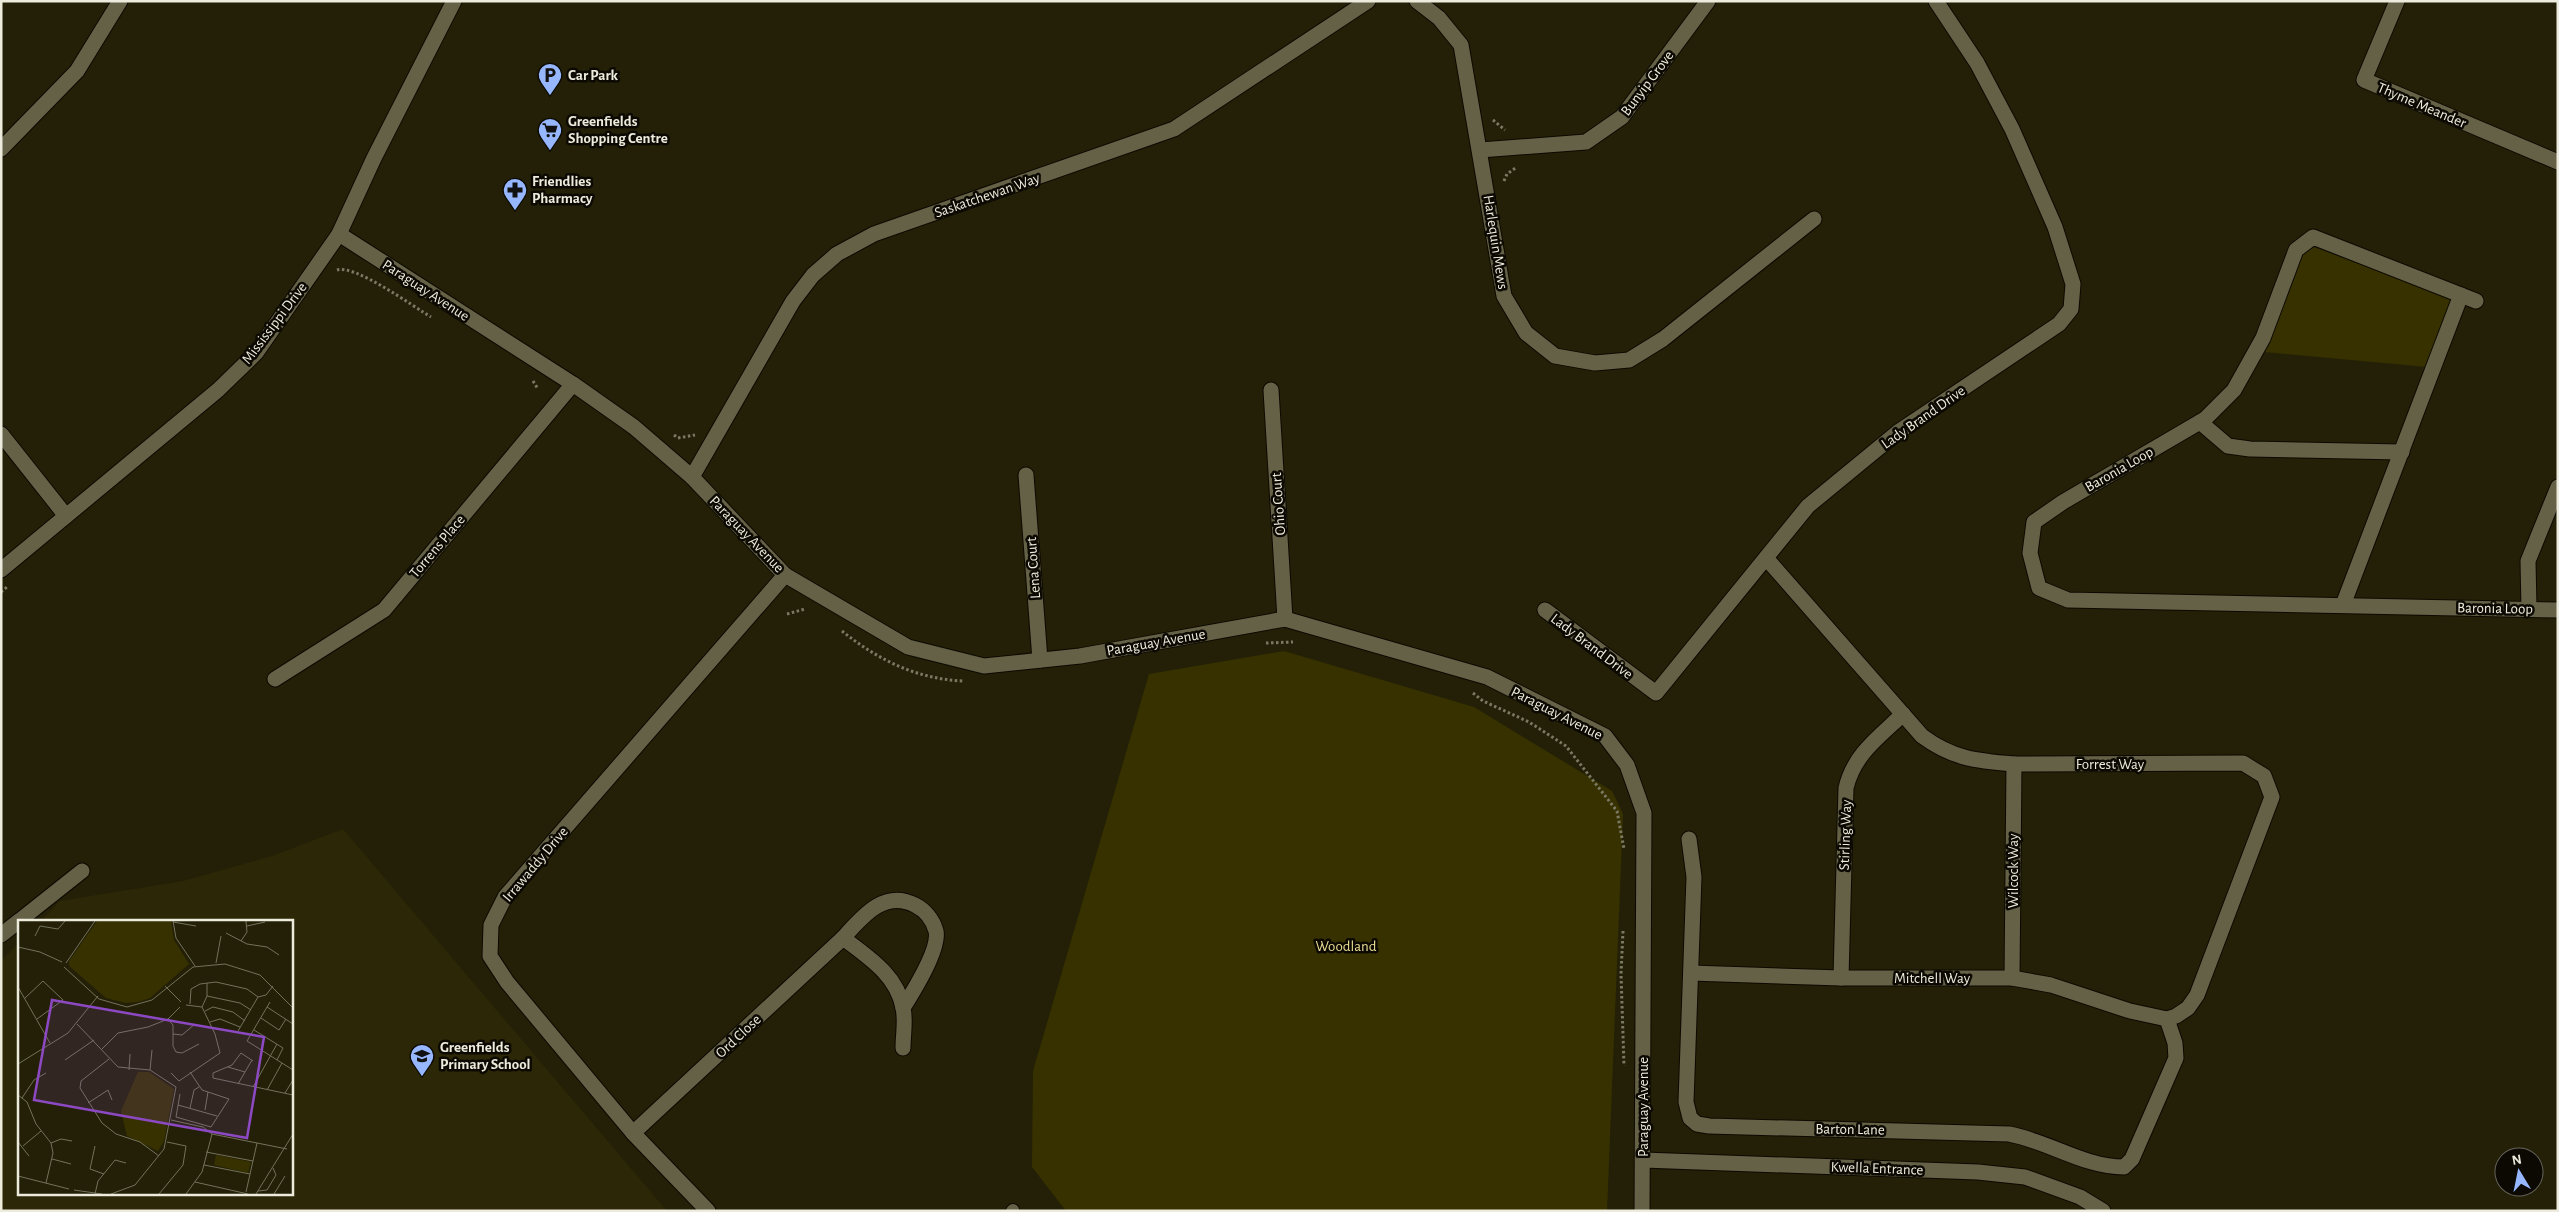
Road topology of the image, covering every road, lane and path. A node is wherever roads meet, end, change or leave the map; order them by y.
1 (120, 1) edge
2 (454, 1) edge
3 (1368, 1) edge
4 (1417, 1) edge
5 (1708, 1) edge
6 (1936, 1) edge
7 (2397, 1) edge
8 (1489, 115) dead end
9 (1506, 131) dead end
10 (1, 149) edge
11 (1480, 150) junction
12 (2558, 162) edge
13 (1520, 166) dead end
14 (1503, 184) dead end
15 (1814, 219) dead end
16 (339, 234) junction
17 (334, 271) dead end
18 (2461, 295) junction
19 (2476, 301) dead end
20 (435, 320) dead end
21 (528, 376) dead end
22 (573, 384) junction
23 (538, 389) dead end
24 (1271, 390) dead end
25 (2200, 422) junction
26 (1, 434) edge
27 (2402, 452) junction
28 (1026, 475) dead end
29 (692, 477) junction
30 (2558, 487) edge
31 (66, 516) junction
32 (1766, 558) junction
33 (1, 570) edge
34 (785, 574) junction
35 (2343, 605) junction
36 (810, 609) dead end
37 (2529, 609) junction
38 (1545, 610) dead end
39 (2558, 610) edge
40 (787, 614) dead end
41 (1286, 619) junction
42 (834, 625) dead end
43 (1296, 642) dead end
44 (1259, 643) dead end
45 (1040, 660) junction
46 (275, 679) dead end
47 (966, 682) dead end
48 (1469, 690) dead end
49 (1903, 714) junction
50 (2014, 764) junction
51 (1689, 839) dead end
52 (1625, 854) dead end
53 (82, 870) dead end
54 (20, 920) edge
55 (18, 922) edge
56 (1623, 927) dead end
57 (1, 935) edge
58 (842, 938) junction
59 (1691, 973) junction
60 (1841, 978) junction
61 (2012, 978) junction
62 (903, 1008) junction
63 (2167, 1019) junction
64 (903, 1048) dead end
65 (1626, 1070) dead end
66 (633, 1133) junction
67 (1643, 1160) junction
68 (708, 1211) edge
69 (1642, 1211) edge
70 (2103, 1211) edge

1 - 10 street
2 - 16 street, Mississippi Drive
3 - 29 street, Saskatchewan Way
4 - 11 street, Harlequin Mews
5 - 11 street, Bunyip Grove
6 - 32 street, Lady Brand Drive
7 - 12 street, Thyme Meander
8 - 9 path
11 - 15 street, Harlequin Mews
13 - 14 path
16 - 22 street, Paraguay Avenue
16 - 31 street, Mississippi Drive
17 - 20 path
18 - 19 street, Baronia Loop
18 - 25 street, Baronia Loop
18 - 27 street
21 - 23 path
22 - 29 street, Paraguay Avenue
22 - 46 street, Torrens Place
24 - 41 street, Ohio Court
25 - 27 street
25 - 35 street, Baronia Loop
26 - 31 street
27 - 35 street
28 - 45 street, Lena Court
29 - 34 street, Paraguay Avenue
30 - 37 street
31 - 33 street, Mississippi Drive
32 - 38 street, Lady Brand Drive
32 - 49 street, Forrest Way
34 - 45 street, Paraguay Avenue
34 - 66 street, Irrawaddy Drive
35 - 37 street, Baronia Loop
36 - 40 path
37 - 39 street, Baronia Loop
41 - 45 street, Paraguay Avenue
41 - 67 street, Paraguay Avenue
42 - 47 path
43 - 44 path
48 - 52 path
49 - 50 street, Forrest Way
49 - 60 street, Stirling Way
50 - 61 street, Wilcock Way
50 - 63 street, Forrest Way
51 - 59 street, Barton Lane
53 - 54 street
55 - 57 street
56 - 65 path
58 - 62 street, Ord Close
58 - 62 street, Ord Close
58 - 66 street, Ord Close
59 - 60 street, Mitchell Way
59 - 63 street, Barton Lane
60 - 61 street, Mitchell Way
61 - 63 street, Mitchell Way
62 - 64 street, Ord Close
66 - 68 street, Irrawaddy Drive
67 - 69 street, Paraguay Avenue
67 - 70 street, Kwella Entrance

